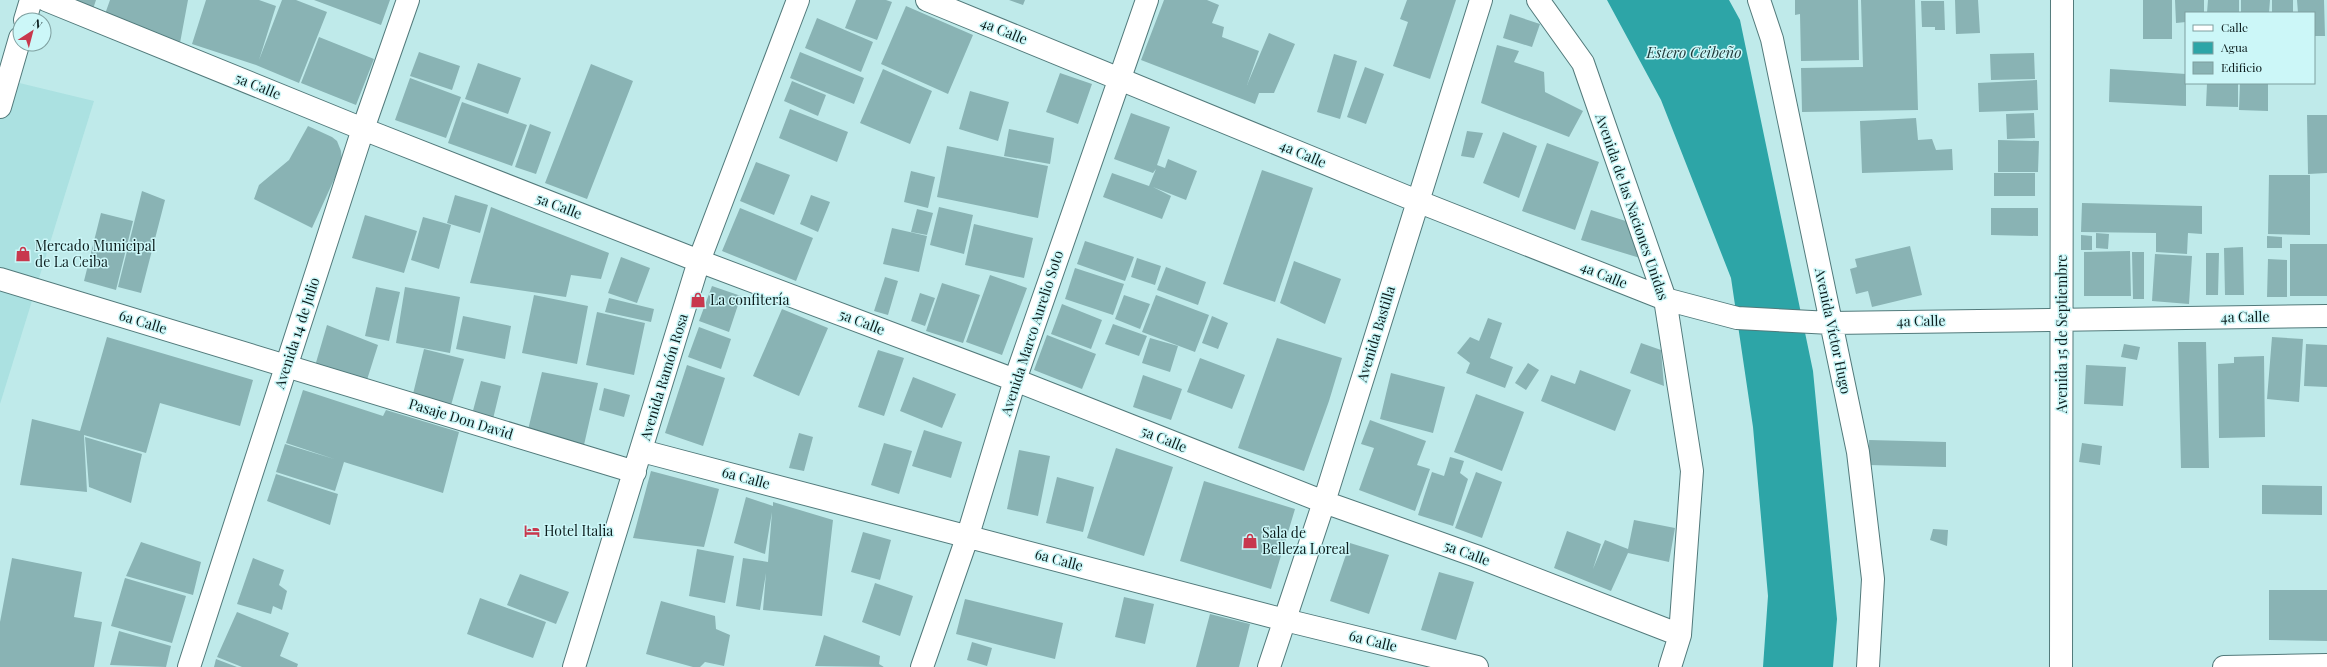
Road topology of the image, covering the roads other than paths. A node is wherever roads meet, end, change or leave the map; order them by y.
1 (31, 0) edge
2 (46, 0) edge
3 (408, 0) edge
4 (798, 0) edge
5 (927, 0) edge
6 (1148, 0) edge
7 (1482, 0) edge
8 (1538, 0) edge
9 (1759, 0) edge
10 (2062, 0) edge
11 (27, 12) edge
12 (16, 52) edge
13 (1119, 77) junction
14 (0, 107) edge
15 (363, 129) junction
16 (1417, 201) junction
17 (699, 261) junction
18 (0, 279) edge
19 (1665, 299) junction
20 (2327, 316) edge
21 (2062, 319) junction
22 (1831, 323) junction
23 (287, 366) junction
24 (1014, 380) junction
25 (642, 451) junction
26 (635, 472) junction
27 (1324, 502) junction
28 (968, 536) junction
29 (1285, 620) junction
30 (1680, 635) junction
31 (2327, 666) edge
32 (189, 667) edge
33 (574, 667) edge
34 (922, 667) edge
35 (1269, 667) edge
36 (1477, 667) edge
37 (1670, 667) edge
38 (1868, 667) edge
39 (2061, 667) edge
40 (2224, 667) edge

1 - 11 street
2 - 15 street, 5a Calle
3 - 15 street, Avenida 14 de Julio
4 - 17 street, Avenida Ramón Rosa
5 - 13 street, 4a Calle
6 - 13 street, Avenida Marco Aurelio Soto
7 - 16 street, Avenida Bastilla
8 - 19 street, Avenida de las Naciones Unidas
9 - 22 street, Avenida Víctor Hugo
10 - 21 street, Avenida 15 de Septiembre
12 - 14 street
13 - 16 street, 4a Calle
13 - 24 street, Avenida Marco Aurelio Soto
15 - 17 street, 5a Calle
15 - 23 street, Avenida 14 de Julio
16 - 19 street, 4a Calle
16 - 27 street, Avenida Bastilla
17 - 24 street, 5a Calle
17 - 25 street, Avenida Ramón Rosa
18 - 23 street, 6a Calle
19 - 22 street, 4a Calle
19 - 30 street, Avenida de las Naciones Unidas
20 - 21 street, 4a Calle
21 - 22 street, 4a Calle
21 - 39 street, Avenida 15 de Septiembre
22 - 38 street, Avenida Víctor Hugo
23 - 26 street, Pasaje Don David
23 - 32 street, Avenida 14 de Julio
24 - 27 street, 5a Calle
24 - 28 street, Avenida Marco Aurelio Soto
25 - 26 street, Avenida Ramón Rosa
25 - 28 street, 6a Calle
26 - 33 street, Avenida Ramón Rosa
27 - 29 street, Avenida Bastilla
27 - 30 street, 5a Calle
28 - 29 street, 6a Calle
28 - 34 street, Avenida Marco Aurelio Soto
29 - 35 street, Avenida Bastilla
29 - 36 street, 6a Calle
30 - 37 street, Avenida de las Naciones Unidas
31 - 40 street

